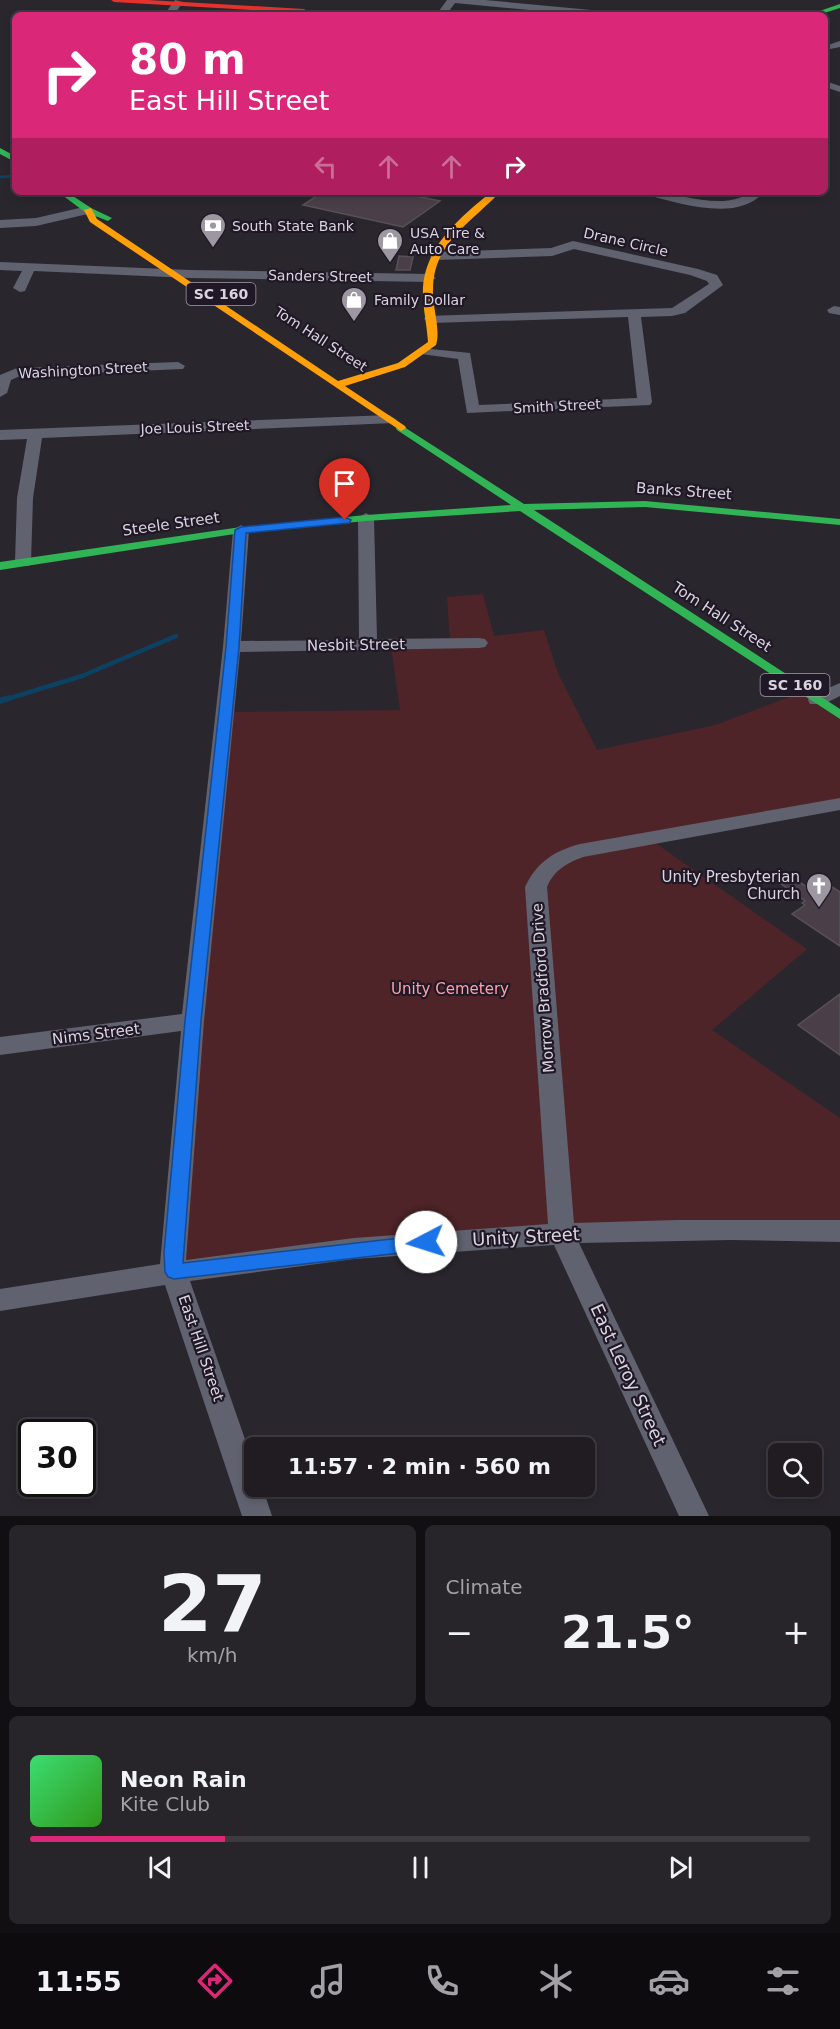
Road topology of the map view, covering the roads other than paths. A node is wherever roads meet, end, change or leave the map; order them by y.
1 (114, 0) edge
2 (454, 0) edge
3 (178, 2) junction
4 (840, 6) edge
5 (171, 12) edge
6 (336, 12) edge
7 (444, 12) edge
8 (605, 12) edge
9 (821, 12) edge
10 (840, 44) edge
11 (828, 48) dead end
12 (66, 195) edge
13 (493, 195) edge
14 (667, 195) edge
15 (756, 195) edge
16 (88, 210) junction
17 (0, 224) edge
18 (436, 256) junction
19 (0, 266) edge
20 (30, 267) junction
21 (173, 273) junction
22 (190, 274) junction
23 (429, 278) junction
24 (20, 288) dead end
25 (634, 312) junction
26 (431, 319) junction
27 (426, 351) junction
28 (178, 366) dead end
29 (354, 380) junction
30 (339, 384) junction
31 (0, 393) edge
32 (389, 420) junction
33 (34, 433) junction
34 (0, 435) edge
35 (526, 507) junction
36 (366, 518) junction
37 (840, 522) edge
38 (241, 530) junction
39 (22, 562) junction
40 (0, 566) edge
41 (479, 643) dead end
42 (368, 644) junction
43 (232, 647) junction
44 (840, 689) edge
45 (818, 700) junction
46 (840, 715) edge
47 (840, 804) edge
48 (193, 1021) junction
49 (0, 1046) edge
50 (840, 1231) edge
51 (562, 1234) junction
52 (174, 1272) junction
53 (0, 1300) edge
54 (257, 1516) edge
55 (694, 1516) edge

1 - 3 main road
2 - 7 street
2 - 8 street
3 - 5 street
3 - 6 main road
4 - 9 main road
10 - 11 street
12 - 16 main road, Tom Hall Street / SC 160
13 - 18 main road
14 - 15 street
16 - 17 street
16 - 21 main road, Tom Hall Street / SC 160
16 - 22 main road, Tom Hall Street / SC 160
18 - 23 main road
18 - 25 street, Drane Circle
19 - 20 street, Sanders Street
20 - 21 street, Sanders Street
20 - 24 street
21 - 22 street, Sanders Street
21 - 30 main road, Tom Hall Street / SC 160
22 - 23 street, Sanders Street
22 - 29 main road, Tom Hall Street / SC 160
23 - 26 main road
25 - 26 street
25 - 27 street, Smith Street
26 - 27 main road
27 - 29 main road
28 - 31 street, Washington Street
29 - 30 main road
29 - 35 main road, Tom Hall Street / SC 160
30 - 32 main road, Tom Hall Street / SC 160
32 - 33 street, Joe Louis Street
32 - 35 main road, Tom Hall Street / SC 160
33 - 34 street, Joe Louis Street
33 - 39 street
35 - 36 main road, Steele Street
35 - 37 main road, Banks Street
35 - 45 main road, Tom Hall Street / SC 160
36 - 38 main road, Steele Street
36 - 42 street
38 - 39 main road, Steele Street
38 - 43 street, East Hill Street
39 - 40 main road, Steele Street
41 - 42 street, Nesbit Street
42 - 43 street, Nesbit Street
43 - 48 street, East Hill Street
44 - 45 street
45 - 46 main road, Tom Hall Street / SC 160
47 - 51 street, Morrow Bradford Drive
48 - 49 street, Nims Street
48 - 52 street, East Hill Street
50 - 51 street, Unity Street
51 - 52 street, Unity Street
51 - 55 street, East Leroy Street
52 - 53 street, Unity Street
52 - 54 street, East Hill Street

